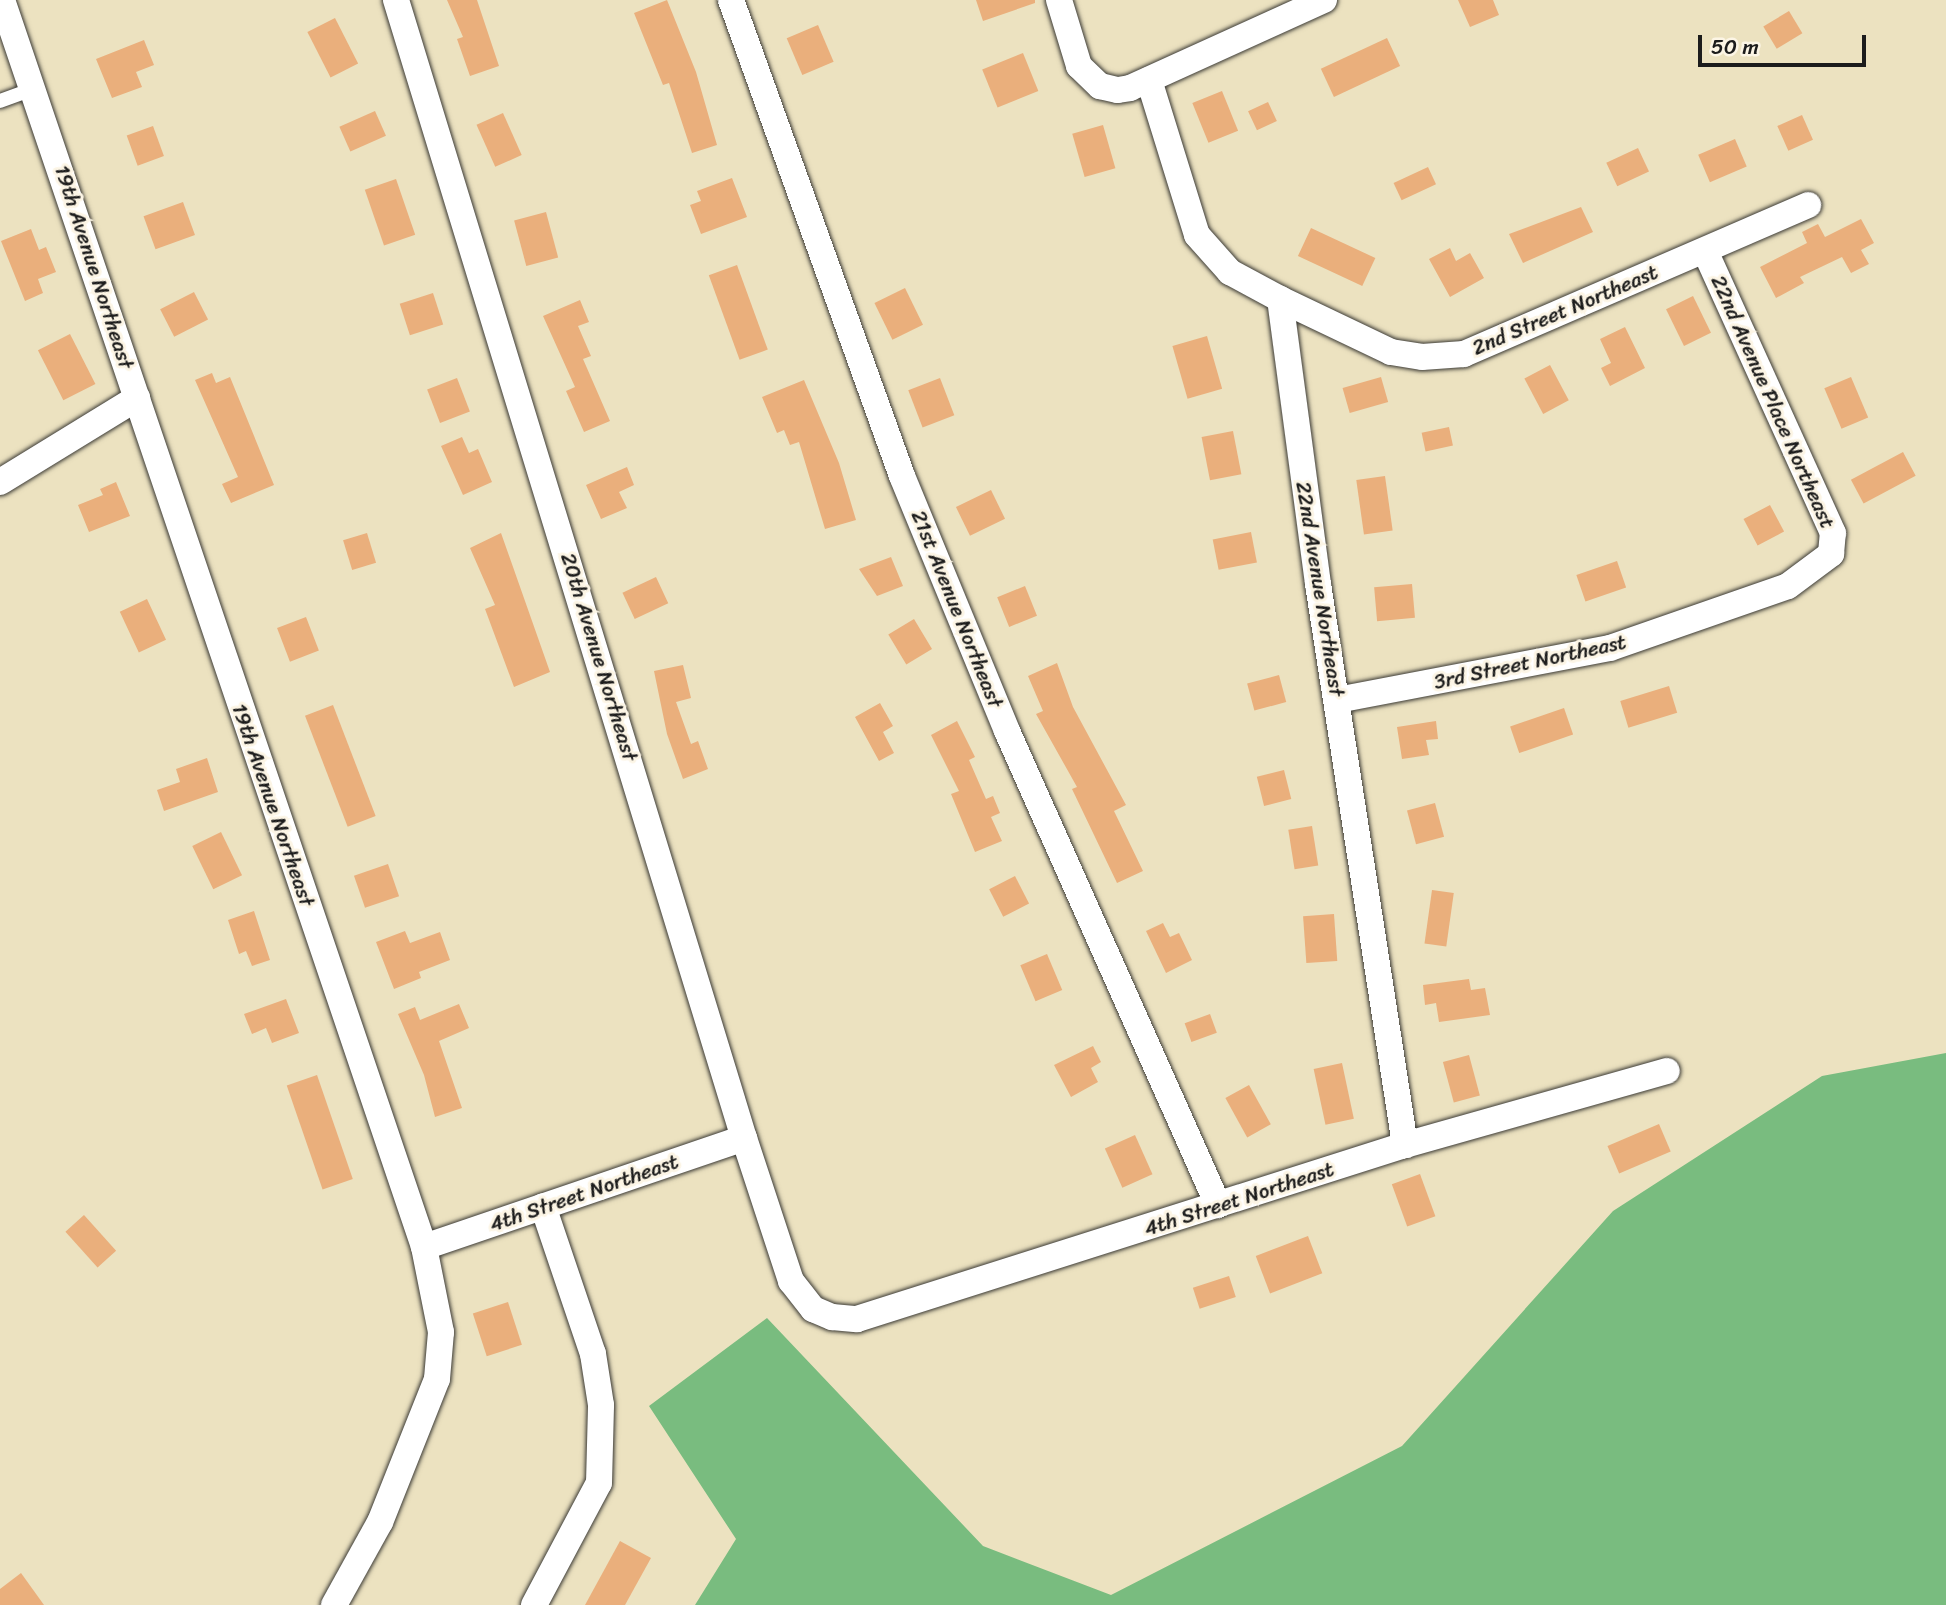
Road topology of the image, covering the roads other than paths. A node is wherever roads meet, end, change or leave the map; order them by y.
1 (2, 0) edge
2 (396, 0) edge
3 (731, 0) edge
4 (1059, 0) edge
5 (1324, 0) edge
6 (1149, 80) junction
7 (33, 89) junction
8 (0, 102) edge
9 (1808, 205) dead end
10 (1705, 251) junction
11 (1280, 299) junction
12 (137, 398) junction
13 (0, 482) edge
14 (1831, 555) joint
15 (1337, 700) junction
16 (1667, 1072) dead end
17 (744, 1138) junction
18 (1405, 1145) junction
19 (1218, 1205) junction
20 (544, 1206) junction
21 (424, 1247) junction
22 (813, 1309) joint
23 (334, 1605) edge
24 (534, 1605) edge

1 - 7 street, 19th Avenue Northeast
2 - 17 street, 20th Avenue Northeast
3 - 19 street, 21st Avenue Northeast
4 - 6 street
5 - 6 street
6 - 11 street
7 - 8 lane
7 - 12 street, 19th Avenue Northeast
9 - 10 street, 2nd Street Northeast
10 - 11 street, 2nd Street Northeast
10 - 14 street, 22nd Avenue Place Northeast
11 - 15 street, 22nd Avenue Northeast
12 - 13 street
12 - 21 street, 19th Avenue Northeast
14 - 15 street, 3rd Street Northeast
15 - 18 street, 22nd Avenue Northeast
16 - 18 street, 4th Street Northeast
17 - 20 street, 4th Street Northeast
17 - 22 street, 20th Avenue Northeast
18 - 19 street, 4th Street Northeast
19 - 22 street, 4th Street Northeast
20 - 21 street, 4th Street Northeast
20 - 24 street
21 - 23 street, 19th Avenue Northeast

